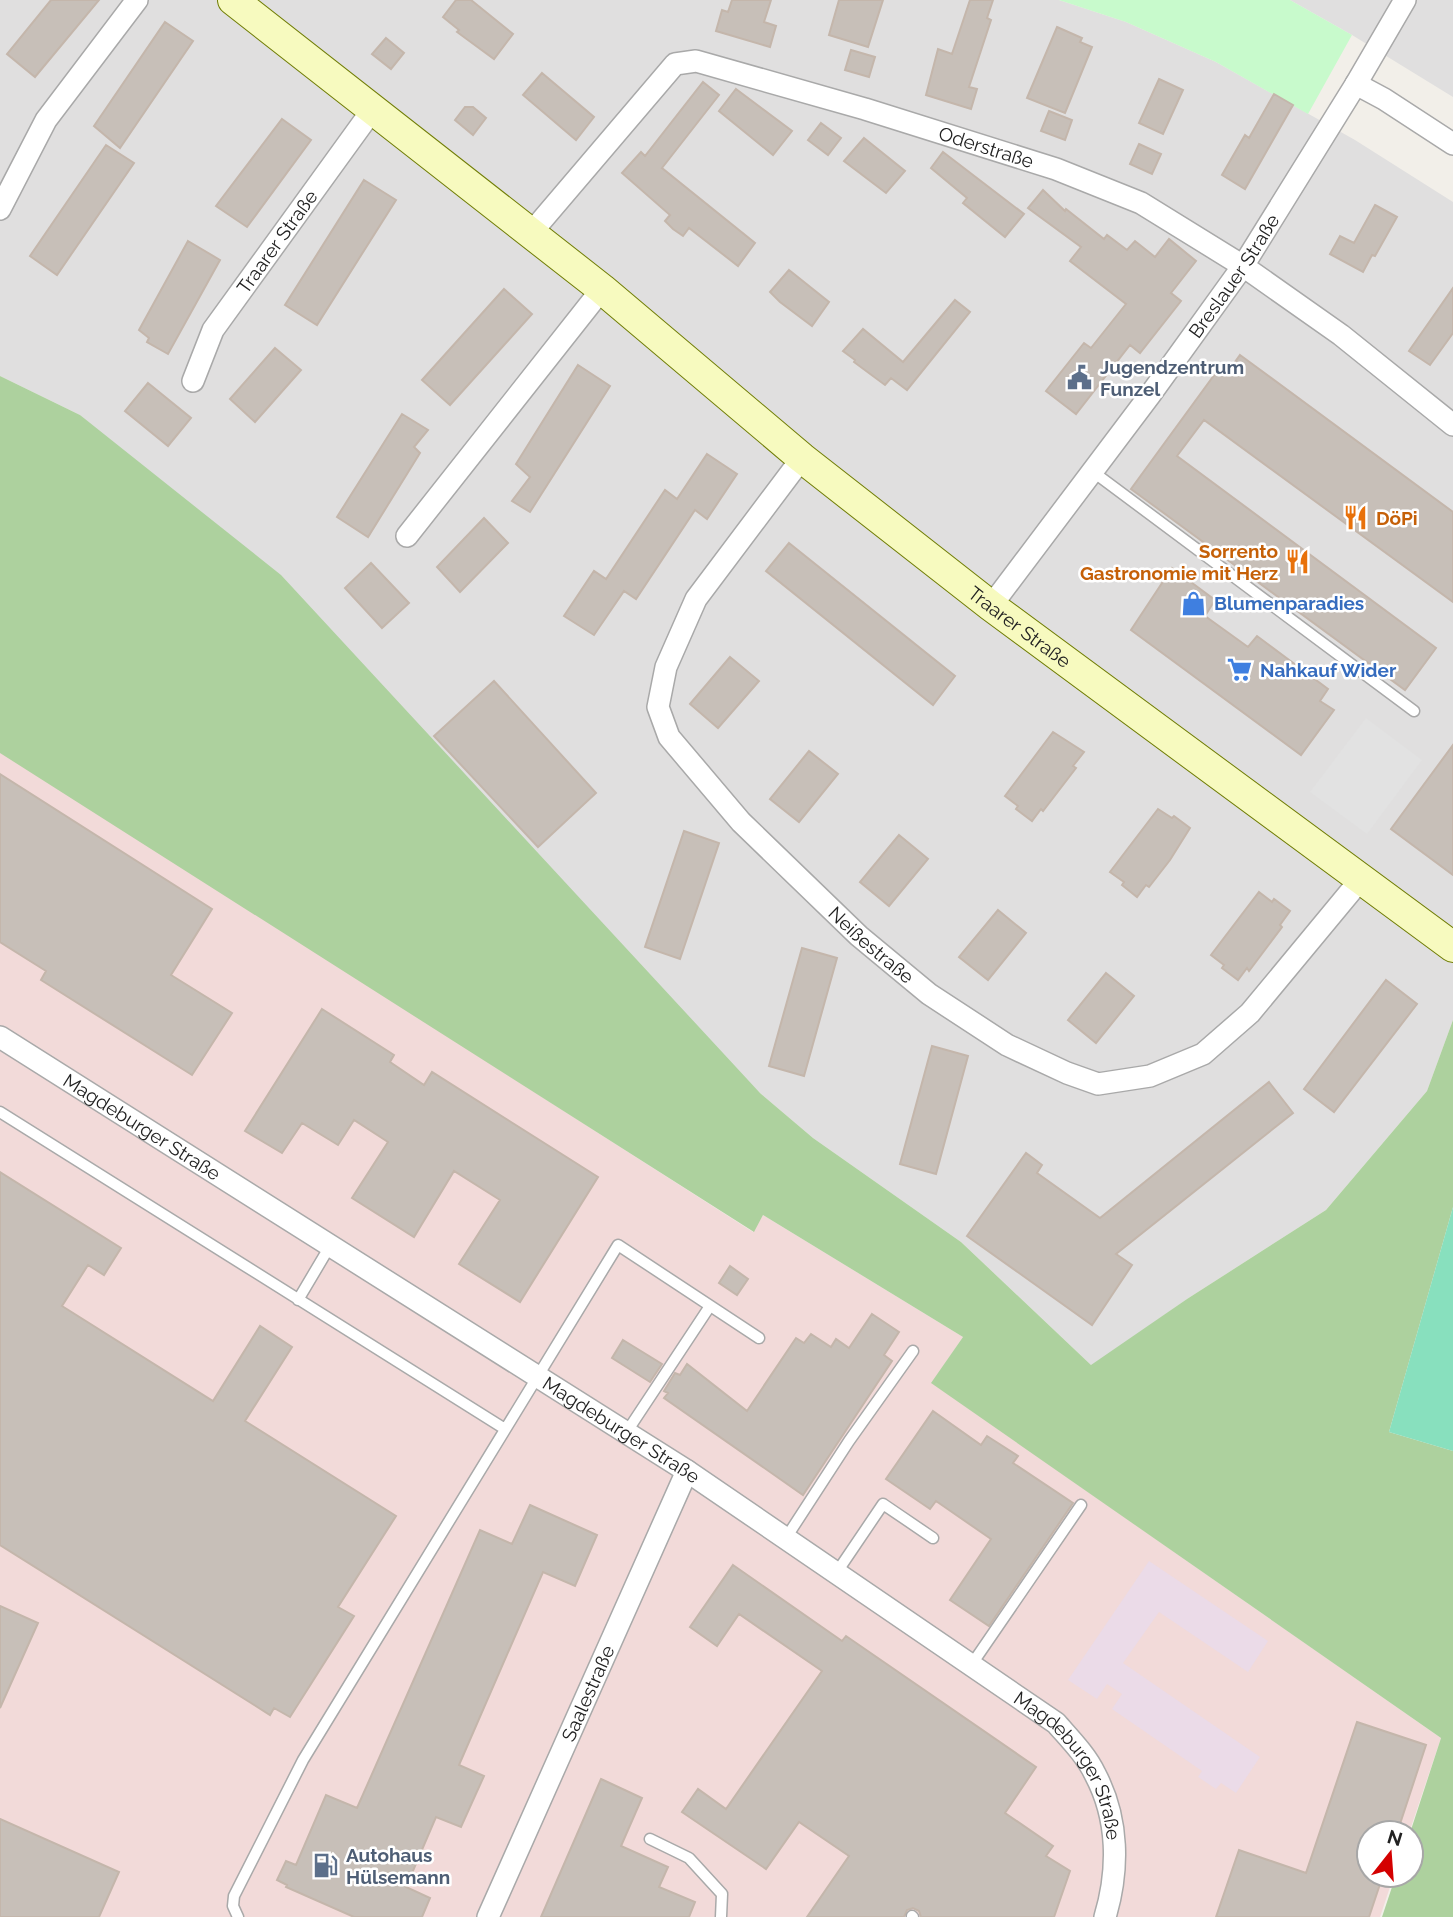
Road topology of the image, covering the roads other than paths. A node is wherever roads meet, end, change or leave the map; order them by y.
1 (137, 0) edge
2 (233, 0) edge
3 (1405, 0) edge
4 (1356, 84) junction
5 (373, 109) junction
6 (1453, 144) edge
7 (0, 209) edge
8 (531, 233) junction
9 (1243, 266) junction
10 (602, 289) junction
11 (192, 381) dead end
12 (1453, 425) edge
13 (802, 458) junction
14 (1092, 471) junction
15 (407, 536) dead end
16 (991, 606) junction
17 (1414, 711) dead end
18 (1361, 879) junction
19 (1453, 947) edge
20 (0, 1037) edge
21 (0, 1112) edge
22 (330, 1246) junction
23 (298, 1300) junction
24 (710, 1306) junction
25 (759, 1338) dead end
26 (914, 1351) dead end
27 (538, 1377) junction
28 (505, 1429) junction
29 (626, 1433) junction
30 (687, 1471) junction
31 (1082, 1505) dead end
32 (786, 1538) junction
33 (933, 1538) dead end
34 (837, 1572) junction
35 (972, 1664) junction
36 (650, 1839) dead end
37 (238, 1917) edge
38 (488, 1917) edge
39 (720, 1917) edge
40 (1105, 1917) edge

1 - 7 street
2 - 5 street, Traarer Straße
3 - 4 street, Breslauer Straße
4 - 6 street
4 - 9 street, Breslauer Straße
5 - 8 street, Traarer Straße
5 - 11 street, Traarer Straße
8 - 9 street, Oderstraße
8 - 10 street, Traarer Straße
9 - 12 street, Oderstraße
9 - 14 street, Breslauer Straße
10 - 13 street, Traarer Straße
10 - 15 street
13 - 16 street, Traarer Straße
13 - 18 street, Neißestraße
14 - 16 street, Breslauer Straße
14 - 17 lane
16 - 18 street, Traarer Straße
18 - 19 street, Traarer Straße
20 - 22 street, Magdeburger Straße
21 - 23 lane
22 - 23 lane
22 - 27 street, Magdeburger Straße
23 - 28 lane
24 - 25 lane
24 - 27 lane
24 - 29 lane
26 - 32 lane
27 - 28 lane
27 - 29 street, Magdeburger Straße
28 - 37 lane
29 - 30 street, Magdeburger Straße
30 - 32 street, Magdeburger Straße
30 - 38 street, Saalestraße
31 - 35 lane
32 - 34 street, Magdeburger Straße
33 - 34 lane
34 - 35 street, Magdeburger Straße
35 - 40 street, Magdeburger Straße
36 - 39 lane

